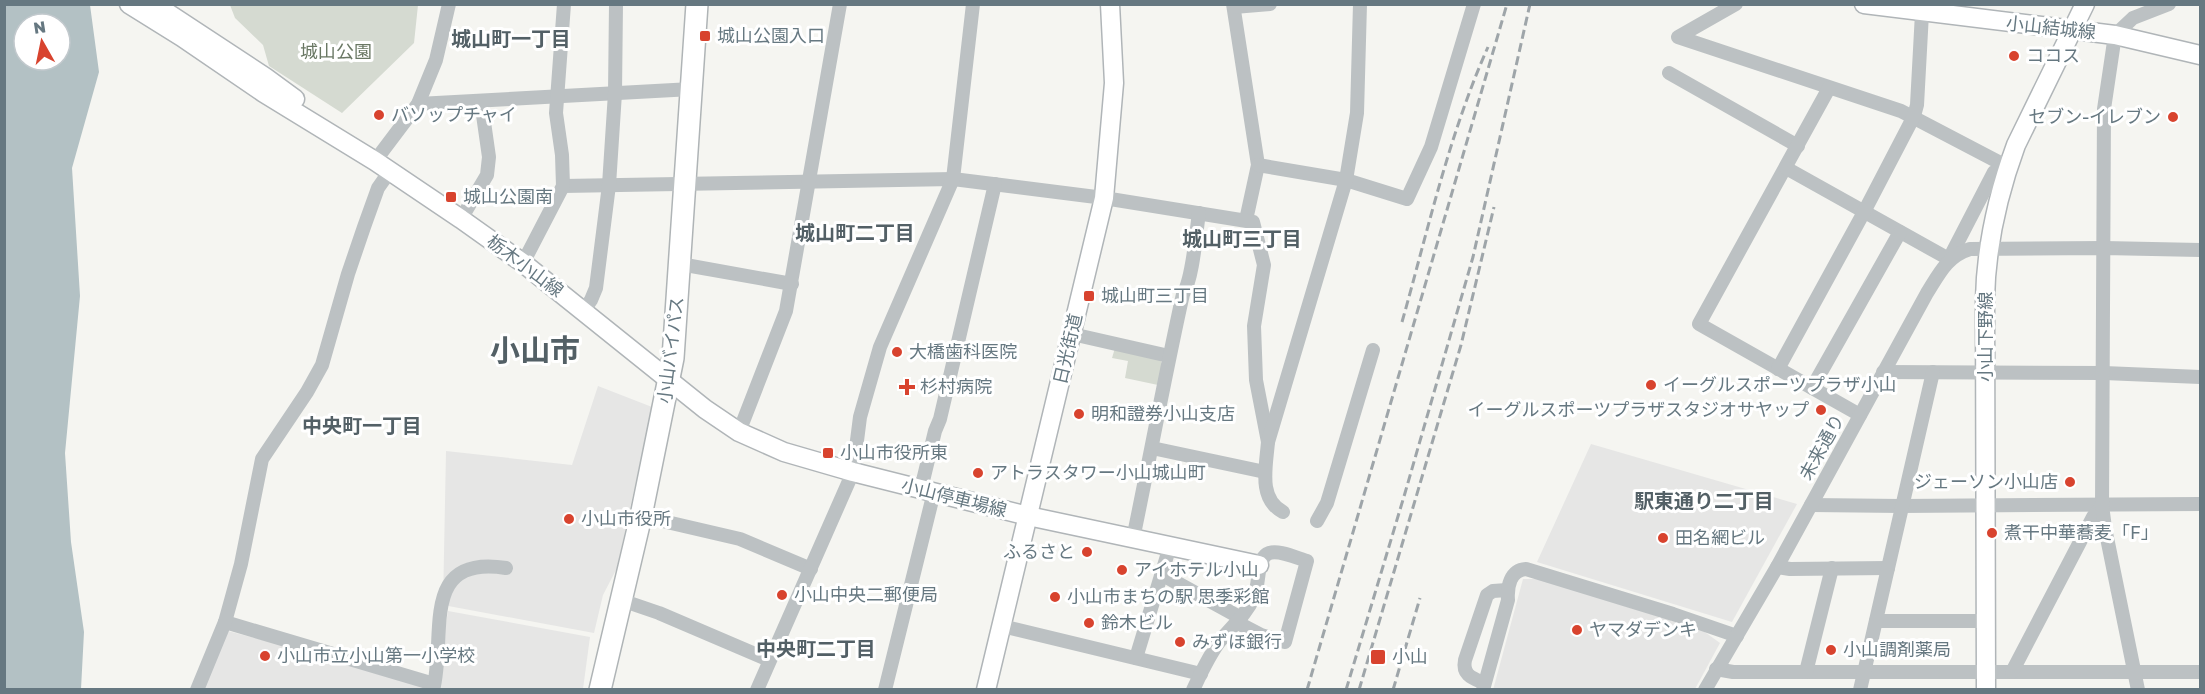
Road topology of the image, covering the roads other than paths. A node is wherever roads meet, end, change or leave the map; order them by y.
1 (129, 4) edge
2 (153, 4) edge
3 (449, 4) edge
4 (564, 4) edge
5 (616, 4) edge
6 (697, 4) edge
7 (840, 4) edge
8 (973, 4) edge
9 (1110, 4) edge
10 (1270, 4) edge
11 (1360, 4) edge
12 (1474, 4) edge
13 (1736, 4) edge
14 (1864, 4) edge
15 (2085, 4) edge
16 (2169, 4) edge
17 (1234, 6) edge
18 (1962, 11) edge
19 (1922, 13) junction
20 (2073, 31) junction
21 (2115, 36) junction
22 (2200, 55) edge
23 (1669, 73) dead end
24 (265, 85) junction
25 (1829, 88) junction
26 (692, 89) junction
27 (615, 93) junction
28 (557, 97) junction
29 (481, 101) junction
30 (418, 104) junction
31 (1914, 116) junction
32 (1798, 146) junction
33 (375, 160) junction
34 (1258, 165) junction
35 (2008, 167) junction
36 (1786, 168) junction
37 (390, 171) junction
38 (952, 179) junction
39 (1346, 180) junction
40 (808, 182) junction
41 (684, 184) junction
42 (995, 184) junction
43 (609, 185) junction
44 (563, 186) junction
45 (1104, 198) junction
46 (1864, 212) junction
47 (1199, 213) junction
48 (461, 219) junction
49 (1246, 220) junction
50 (1900, 232) junction
51 (2104, 248) junction
52 (1989, 249) junction
53 (2200, 250) edge
54 (1949, 260) junction
55 (523, 263) junction
56 (680, 264) junction
57 (792, 284) junction
58 (584, 310) junction
59 (1072, 334) junction
60 (1373, 350) dead end
61 (1169, 356) junction
62 (1778, 369) junction
63 (1883, 372) junction
64 (1933, 372) junction
65 (1986, 373) junction
66 (2104, 373) junction
67 (2200, 376) edge
68 (670, 380) junction
69 (1812, 388) junction
70 (1860, 415) junction
71 (739, 432) junction
72 (1268, 442) junction
73 (1152, 448) junction
74 (853, 472) junction
75 (1265, 472) junction
76 (927, 491) junction
77 (1986, 504) junction
78 (2102, 504) junction
79 (2200, 504) edge
80 (1811, 505) junction
81 (1901, 506) junction
82 (1283, 512) dead end
83 (641, 516) junction
84 (1028, 516) junction
85 (1317, 521) dead end
86 (1133, 539) junction
87 (1170, 546) junction
88 (1777, 567) junction
89 (506, 568) dead end
90 (1832, 568) junction
91 (1888, 568) junction
92 (811, 569) junction
93 (1259, 572) junction
94 (1161, 574) junction
95 (1507, 590) junction
96 (621, 600) junction
97 (1239, 620) junction
98 (1876, 621) junction
99 (1986, 621) junction
100 (225, 622) junction
101 (1002, 626) junction
102 (1737, 636) junction
103 (1136, 657) junction
104 (770, 660) junction
105 (1716, 669) junction
106 (1806, 672) junction
107 (2012, 672) junction
108 (2134, 672) junction
109 (2200, 672) edge
110 (1864, 673) junction
111 (1201, 674) junction
112 (1986, 681) edge
113 (1483, 686) edge
114 (434, 687) edge
115 (197, 690) edge
116 (600, 690) edge
117 (757, 690) edge
118 (885, 690) edge
119 (986, 690) edge
120 (1193, 690) edge
121 (1705, 690) edge
122 (1860, 690) edge
123 (2138, 690) edge

1 - 24 main road, 栃木小山線
2 - 24 main road, 栃木小山線
3 - 30 street
4 - 28 street
5 - 27 street
6 - 26 highway, 小山バイパス
7 - 40 street
8 - 38 street
9 - 45 main road, 日光街道
10 - 17 street
11 - 39 street
12 - 39 street
13 - 25 street
14 - 19 main road, 小山結城線
15 - 20 main road, 小山下野線
16 - 21 street
17 - 34 street
18 - 19 main road, 小山結城線
18 - 20 main road, 小山結城線
19 - 31 street
20 - 21 main road, 小山結城線
20 - 35 main road, 小山下野線
21 - 22 main road, 小山結城線
21 - 51 street
23 - 32 street
24 - 33 main road, 栃木小山線
25 - 31 street
25 - 32 street
26 - 27 street
26 - 41 highway, 小山バイパス
27 - 28 street
27 - 43 street
28 - 29 street
28 - 44 street
29 - 30 street
29 - 48 street
30 - 33 street
31 - 35 street
31 - 46 street
32 - 36 street
33 - 37 main road, 栃木小山線
34 - 39 street
34 - 49 street
35 - 52 main road, 小山下野線
35 - 54 street, 未来通り
36 - 46 street
36 - 62 street
37 - 48 main road, 栃木小山線
37 - 100 street
38 - 40 street
38 - 42 street
38 - 74 street
39 - 72 street
40 - 41 street
40 - 57 street
41 - 43 street
41 - 56 highway, 小山バイパス
42 - 45 street
42 - 76 street
43 - 44 street
43 - 58 street
44 - 55 street
45 - 47 street
45 - 59 main road, 日光街道
46 - 50 street
46 - 62 street
47 - 49 street
47 - 61 street
48 - 55 main road, 栃木小山線
49 - 72 street
50 - 54 street
50 - 69 street
51 - 52 street
51 - 53 street
51 - 66 street
52 - 54 street
52 - 65 main road, 小山下野線
54 - 63 street, 未来通り
55 - 58 main road, 栃木小山線
56 - 57 street
56 - 68 highway, 小山バイパス
57 - 71 street
58 - 68 main road, 栃木小山線
59 - 61 street
59 - 84 main road, 日光街道
60 - 85 street
61 - 73 street
62 - 69 street
63 - 64 street
63 - 70 street, 未来通り
64 - 65 street
64 - 81 street
65 - 66 street
65 - 77 main road, 小山下野線
66 - 67 street
66 - 78 street
68 - 71 main road, 小山停車場線
68 - 83 highway, 小山バイパス
69 - 70 street
70 - 80 street, 未来通り
71 - 74 main road, 小山停車場線
72 - 75 street
73 - 75 street
73 - 86 street
74 - 76 main road, 小山停車場線
74 - 92 street
75 - 82 street
76 - 84 main road, 小山停車場線
76 - 118 street
77 - 78 street
77 - 81 street
77 - 99 main road, 小山下野線
78 - 79 street
78 - 107 street
78 - 108 street
80 - 81 street
80 - 88 street, 未来通り
81 - 91 street
83 - 92 street
83 - 96 highway, 小山バイパス
84 - 86 main road, 小山停車場線
84 - 101 main road, 日光街道
86 - 87 main road, 小山停車場線
87 - 93 main road, 小山停車場線
87 - 94 street
88 - 90 street
88 - 102 street, 未来通り
89 - 114 street
90 - 91 street
90 - 106 street
91 - 98 street
92 - 104 street
93 - 97 street
93 - 97 street
94 - 97 street
94 - 103 street
95 - 102 street
95 - 113 street
95 - 113 street
96 - 104 street
96 - 116 highway, 小山バイパス
97 - 111 street
98 - 99 street
98 - 110 street
99 - 112 main road, 小山下野線
100 - 114 street
100 - 115 street
101 - 103 street
101 - 119 main road, 日光街道
102 - 105 street, 未来通り
103 - 111 street
104 - 117 street
105 - 106 street
105 - 121 street, 未来通り
106 - 110 street
107 - 108 street
107 - 112 street
108 - 109 street
108 - 123 street
110 - 112 street
110 - 122 street
111 - 120 street

